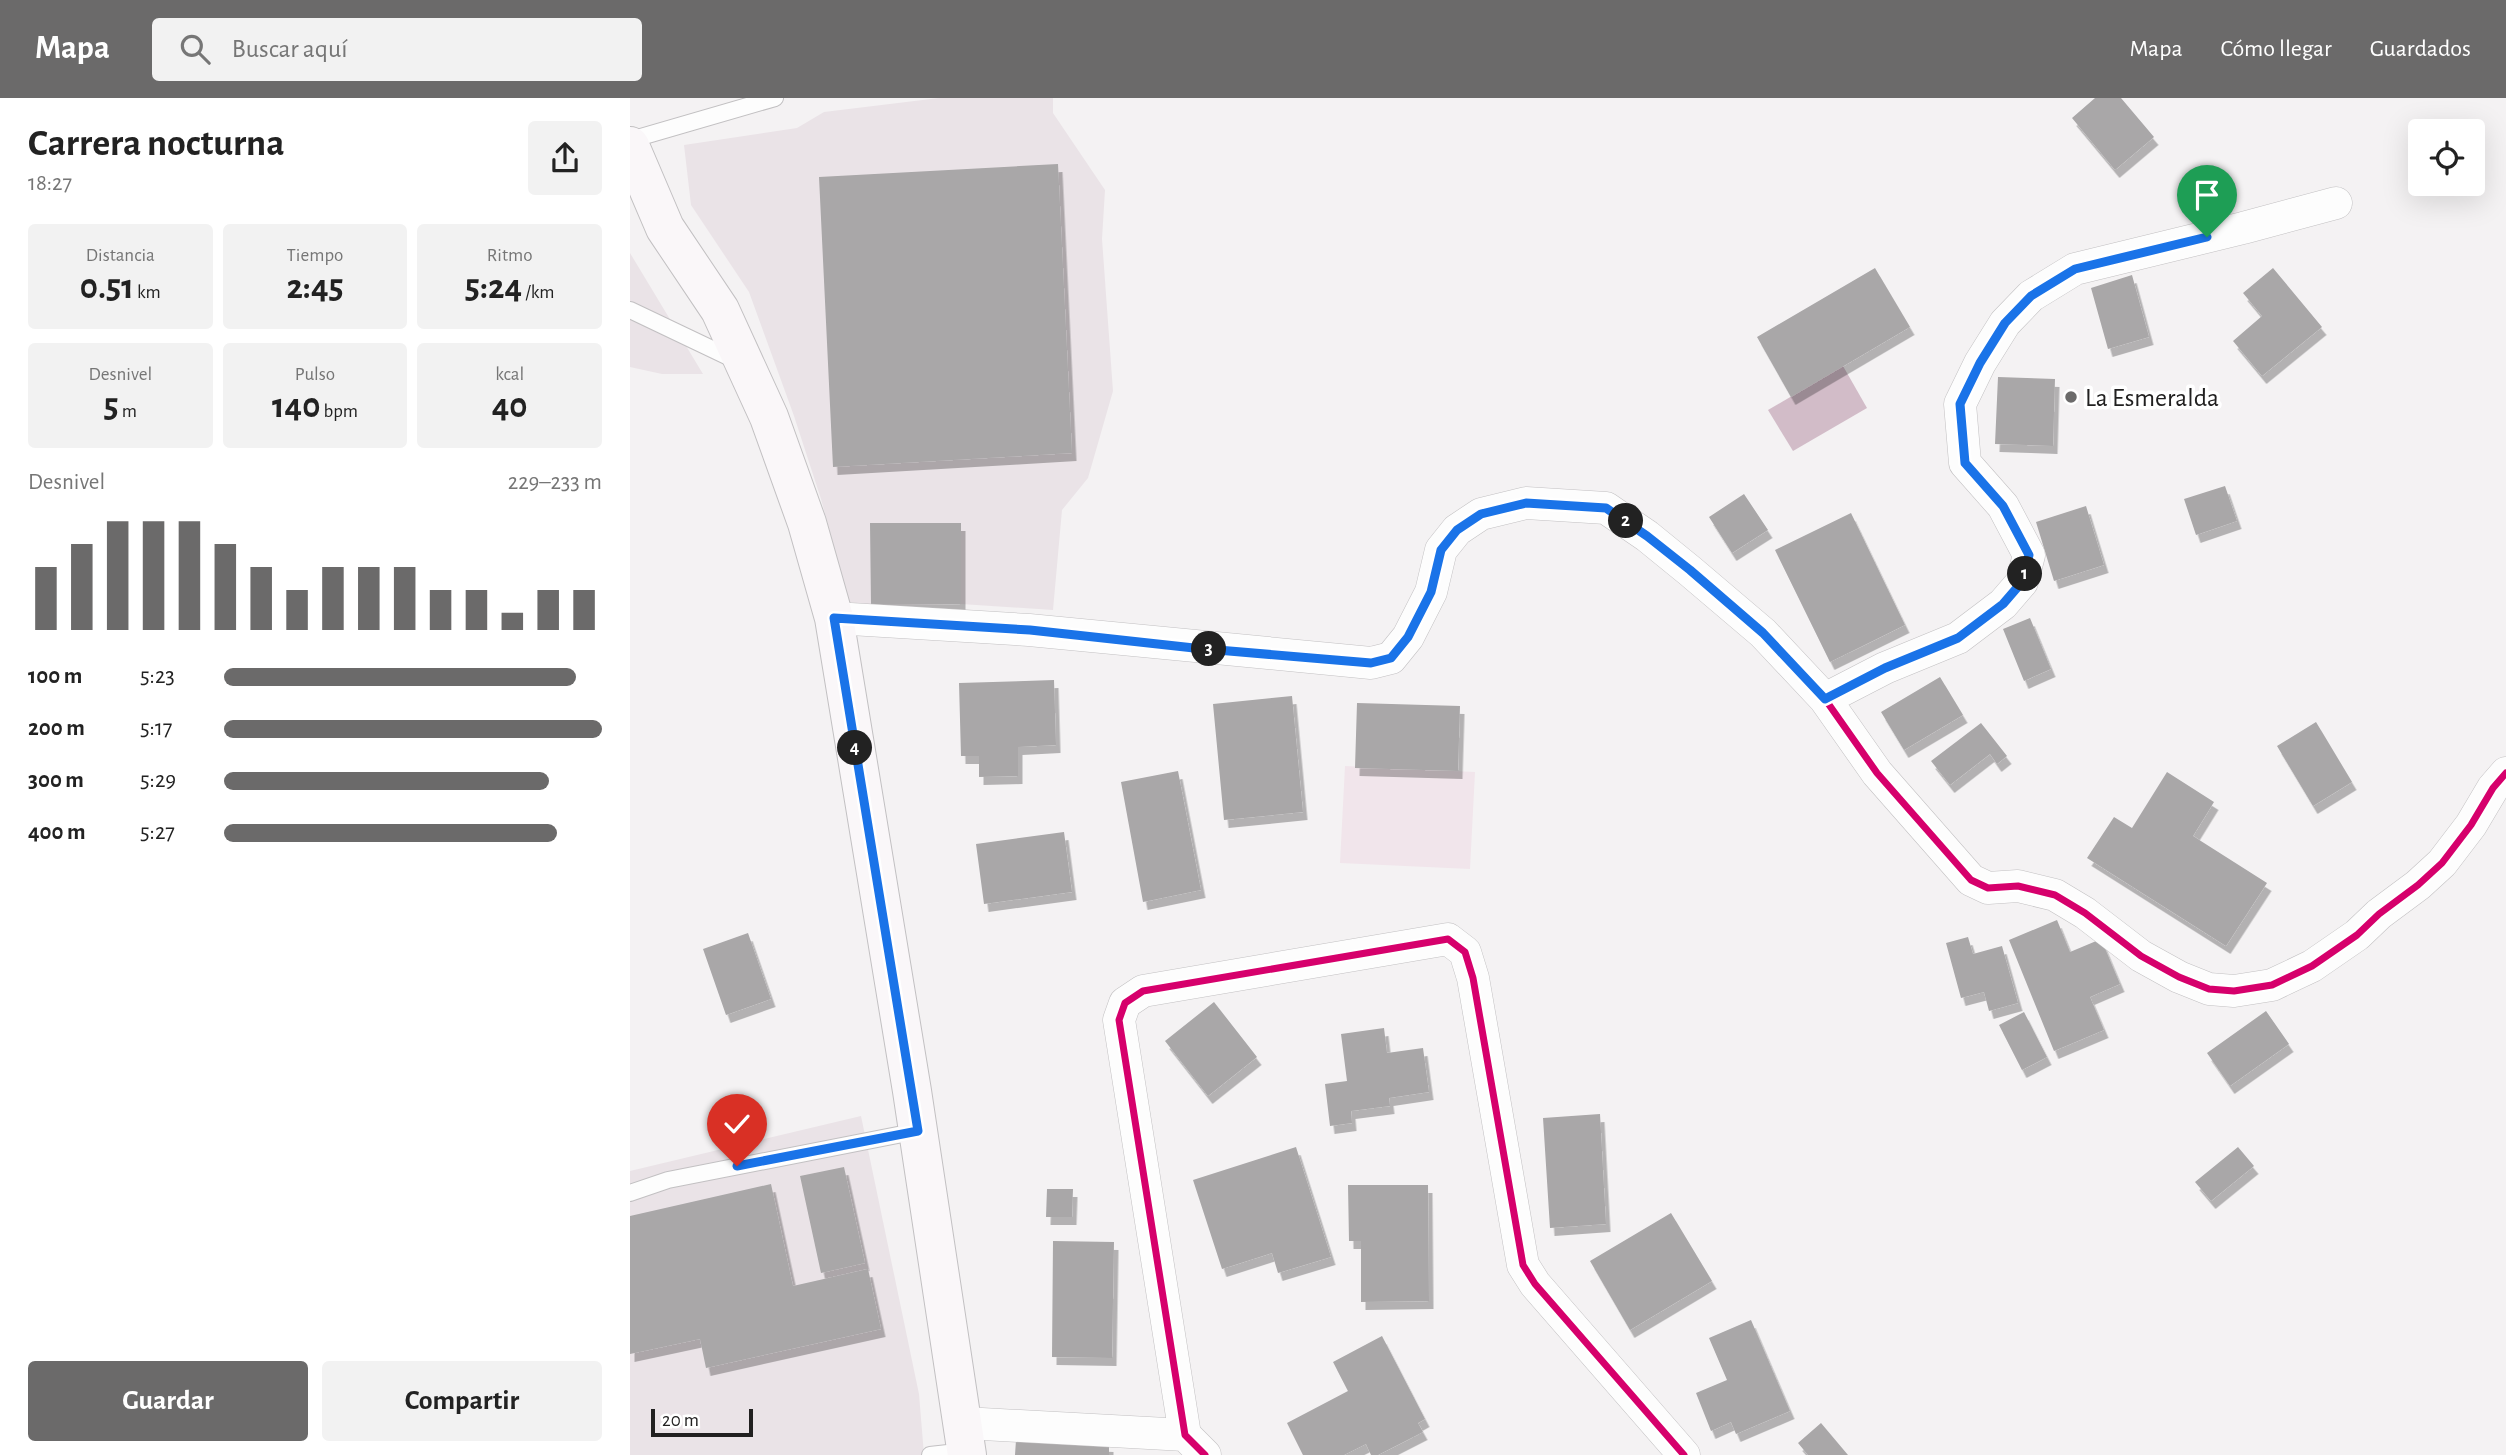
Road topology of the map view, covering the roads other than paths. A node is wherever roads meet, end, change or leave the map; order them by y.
1 (775, 98) edge
2 (630, 140) edge
3 (630, 146) edge
4 (630, 201) edge
5 (2336, 203) dead end
6 (665, 228) junction
7 (630, 310) edge
8 (744, 363) junction
9 (834, 618) junction
10 (1825, 699) junction
11 (2506, 773) edge
12 (918, 1131) junction
13 (630, 1192) edge
14 (1195, 1445) edge
15 (957, 1446) edge
16 (1684, 1455) edge

1 - 2 lane
3 - 6 main road
4 - 6 main road
5 - 10 street
6 - 8 main road
7 - 8 lane
8 - 9 main road
9 - 10 street
9 - 12 main road
10 - 11 street
12 - 13 lane
12 - 15 main road
14 - 15 street
14 - 16 street

